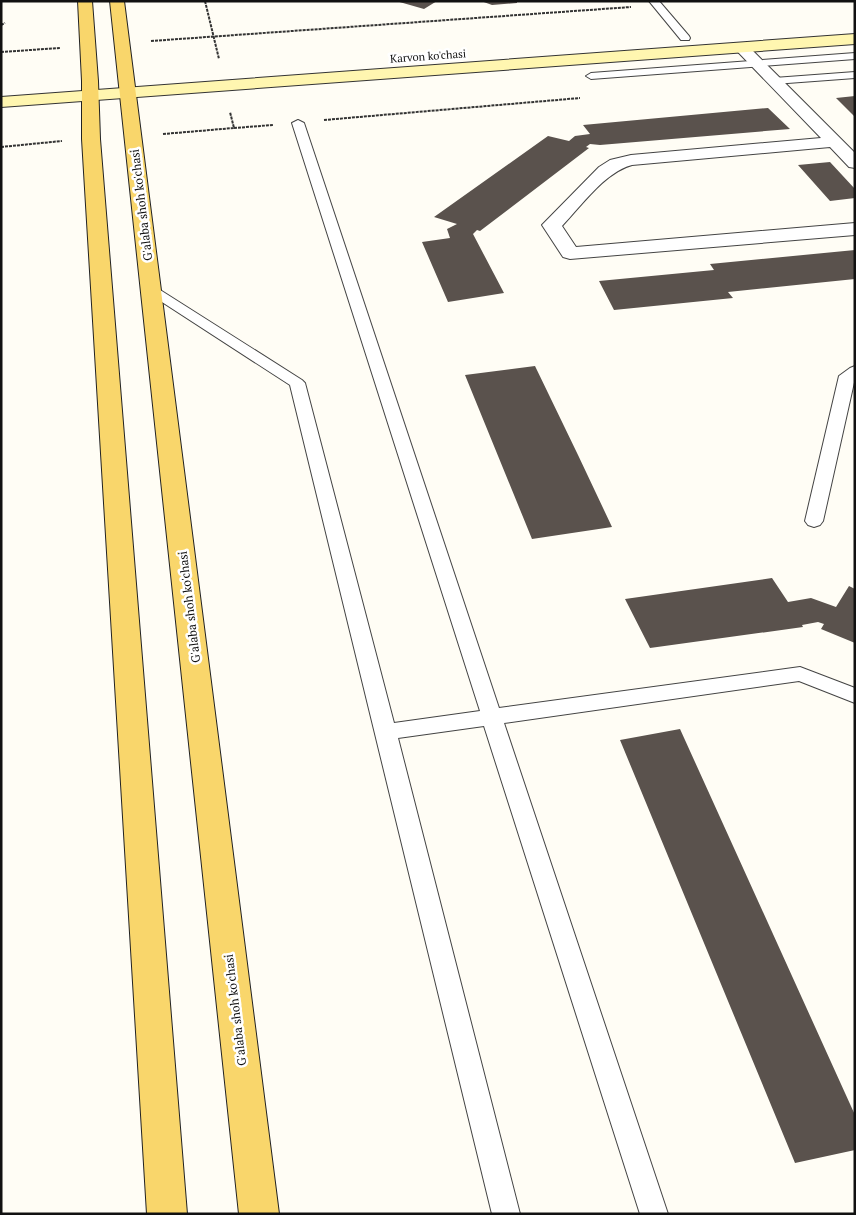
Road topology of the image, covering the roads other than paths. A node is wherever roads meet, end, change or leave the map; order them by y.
1 (85, 1) edge
2 (118, 1) edge
3 (655, 3) edge
4 (855, 26) edge
5 (685, 38) junction
6 (855, 39) edge
7 (742, 48) junction
8 (855, 56) edge
9 (756, 63) junction
10 (156, 75) dead end
11 (855, 75) edge
12 (591, 76) dead end
13 (774, 81) junction
14 (131, 82) junction
15 (1, 87) edge
16 (90, 88) junction
17 (1, 102) edge
18 (298, 123) road end
19 (832, 142) junction
20 (855, 163) edge
21 (855, 229) edge
22 (152, 290) junction
23 (855, 371) edge
24 (814, 520) dead end
25 (855, 696) edge
26 (493, 717) junction
27 (386, 732) junction
28 (166, 1214) edge
29 (259, 1214) edge
30 (506, 1214) edge
31 (654, 1214) edge

1 - 16 main road
2 - 14 main road, G'alaba shoh ko'chasi
3 - 5 lane
4 - 5 main road, Karvon ko'chasi
5 - 10 main road, Karvon ko'chasi
6 - 7 main road
7 - 9 street
7 - 14 main road
8 - 9 lane
9 - 12 lane
9 - 13 street
11 - 13 lane
13 - 19 street
14 - 16 main road
14 - 22 main road, G'alaba shoh ko'chasi
15 - 16 main road
16 - 17 main road
16 - 28 main road
18 - 26 lane
19 - 20 street
19 - 21 street
22 - 27 lane
22 - 29 main road, G'alaba shoh ko'chasi
23 - 24 lane
25 - 26 lane
26 - 27 lane
26 - 31 lane
27 - 30 lane

